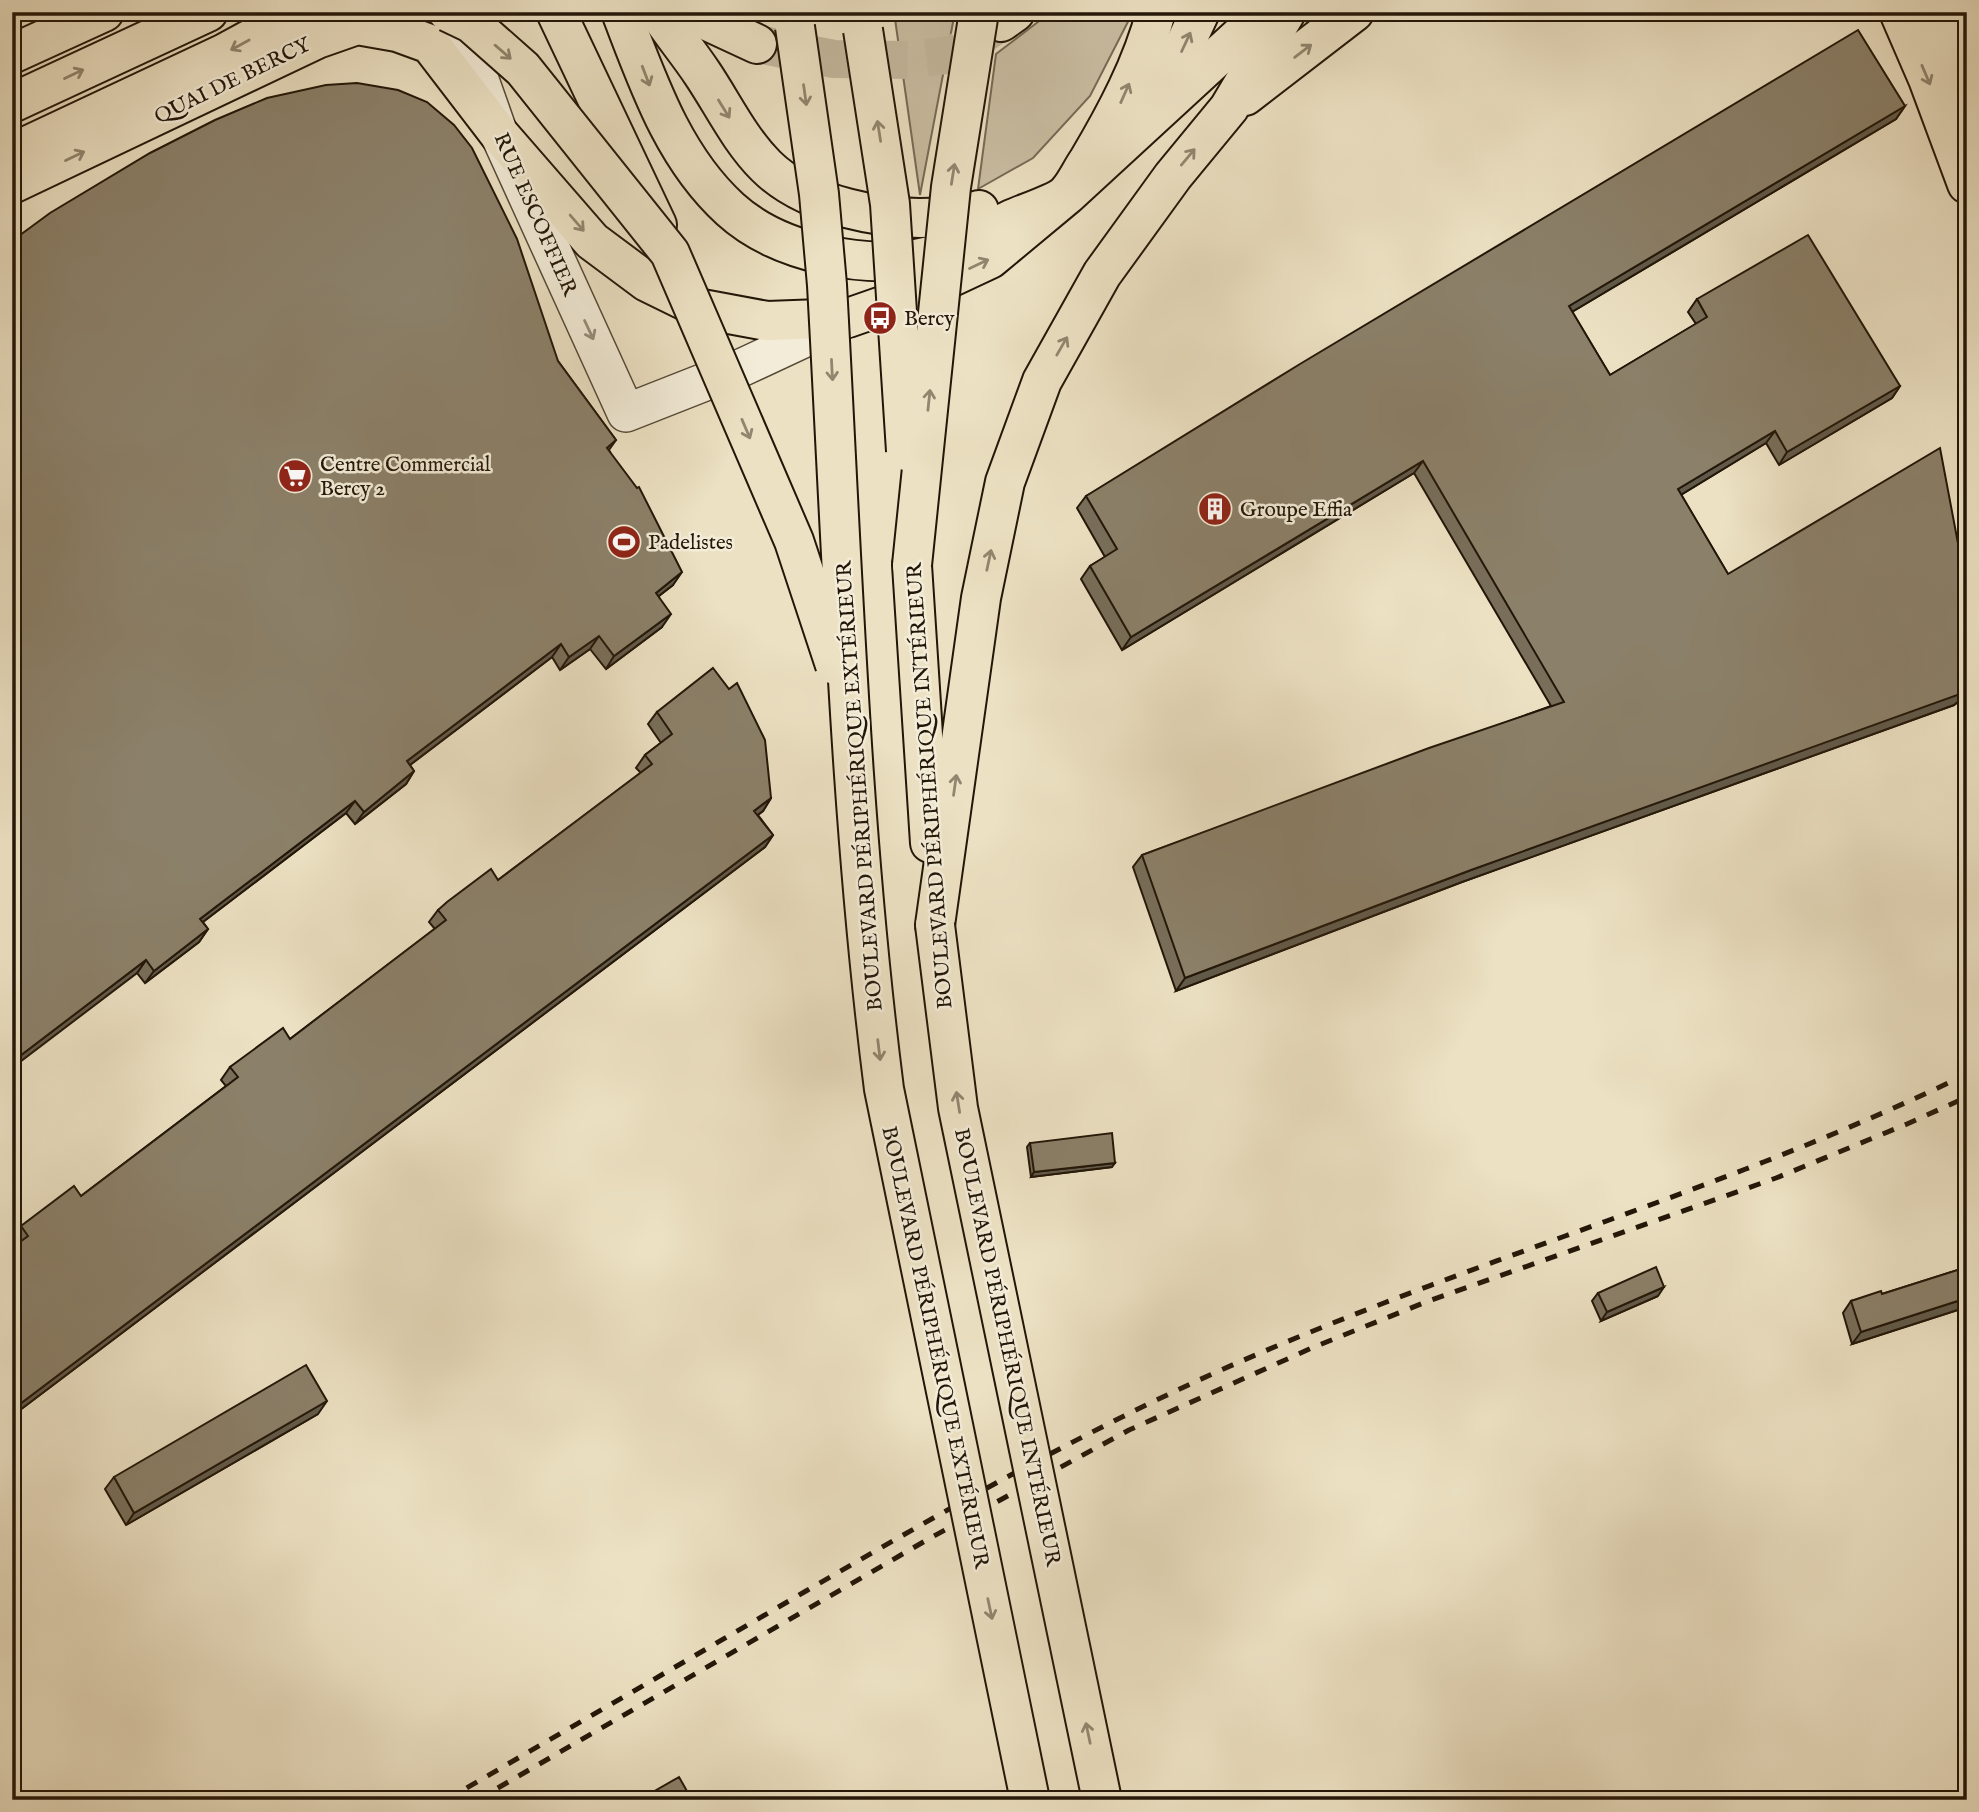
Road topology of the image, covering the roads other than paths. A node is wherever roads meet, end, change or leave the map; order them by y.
1 (104, 12) edge
2 (300, 12) edge
3 (448, 12) edge
4 (456, 12) edge
5 (556, 12) edge
6 (621, 12) edge
7 (658, 12) edge
8 (688, 12) edge
9 (1156, 12) edge
10 (1200, 12) edge
11 (1266, 12) edge
12 (1286, 12) edge
13 (1354, 12) edge
14 (1899, 12) edge
15 (1940, 12) edge
16 (207, 13) edge
17 (999, 15) edge
18 (793, 20) edge
19 (862, 21) edge
20 (757, 44) tunnel mouth
21 (12, 54) edge
22 (1967, 89) edge
23 (12, 103) edge
24 (1230, 108) junction
25 (1152, 116) junction
26 (499, 134) junction
27 (12, 153) edge
28 (12, 184) edge
29 (1967, 184) edge
30 (1067, 195) junction
31 (670, 253) junction
32 (848, 318) junction
33 (912, 565) junction
34 (852, 713) junction
35 (935, 925) junction
36 (1030, 1800) edge
37 (1102, 1800) edge

1 - 21 main road
2 -> 27 main road, QUAI DE BERCY
3 -> 31 main road, bridge
4 - 26 street, RUE ESCOFFIER
5 - 31 main road, bridge
6 -> 30 main road
7 -> 30 main road
8 - 20 main road
30 -> 9 main road
25 -> 10 main road
11 - 25 main road, QUAI DE BERCY
12 - 24 main road
24 -> 13 main road
14 -> 29 main road
15 - 22 main road
23 -> 16 main road
33 -> 17 main road, bridge
18 -> 34 main road, BOULEVARD PÉRIPHÉRIQUE EXTÉRIEUR, bridge
33 -> 19 main road, BOULEVARD PÉRIPHÉRIQUE INTÉRIEUR, bridge
35 -> 24 main road
25 - 30 main road, QUAI DE BERCY
28 -> 26 main road, QUAI DE BERCY
26 -> 32 main road, QUAI DE BERCY
26 -> 32 street, RUE ESCOFFIER
32 -> 30 main road, QUAI DE BERCY
31 -> 34 main road, bridge
33 - 35 main road, BOULEVARD PÉRIPHÉRIQUE INTÉRIEUR
34 -> 36 main road, BOULEVARD PÉRIPHÉRIQUE EXTÉRIEUR, bridge
37 -> 35 main road, BOULEVARD PÉRIPHÉRIQUE INTÉRIEUR, bridge

